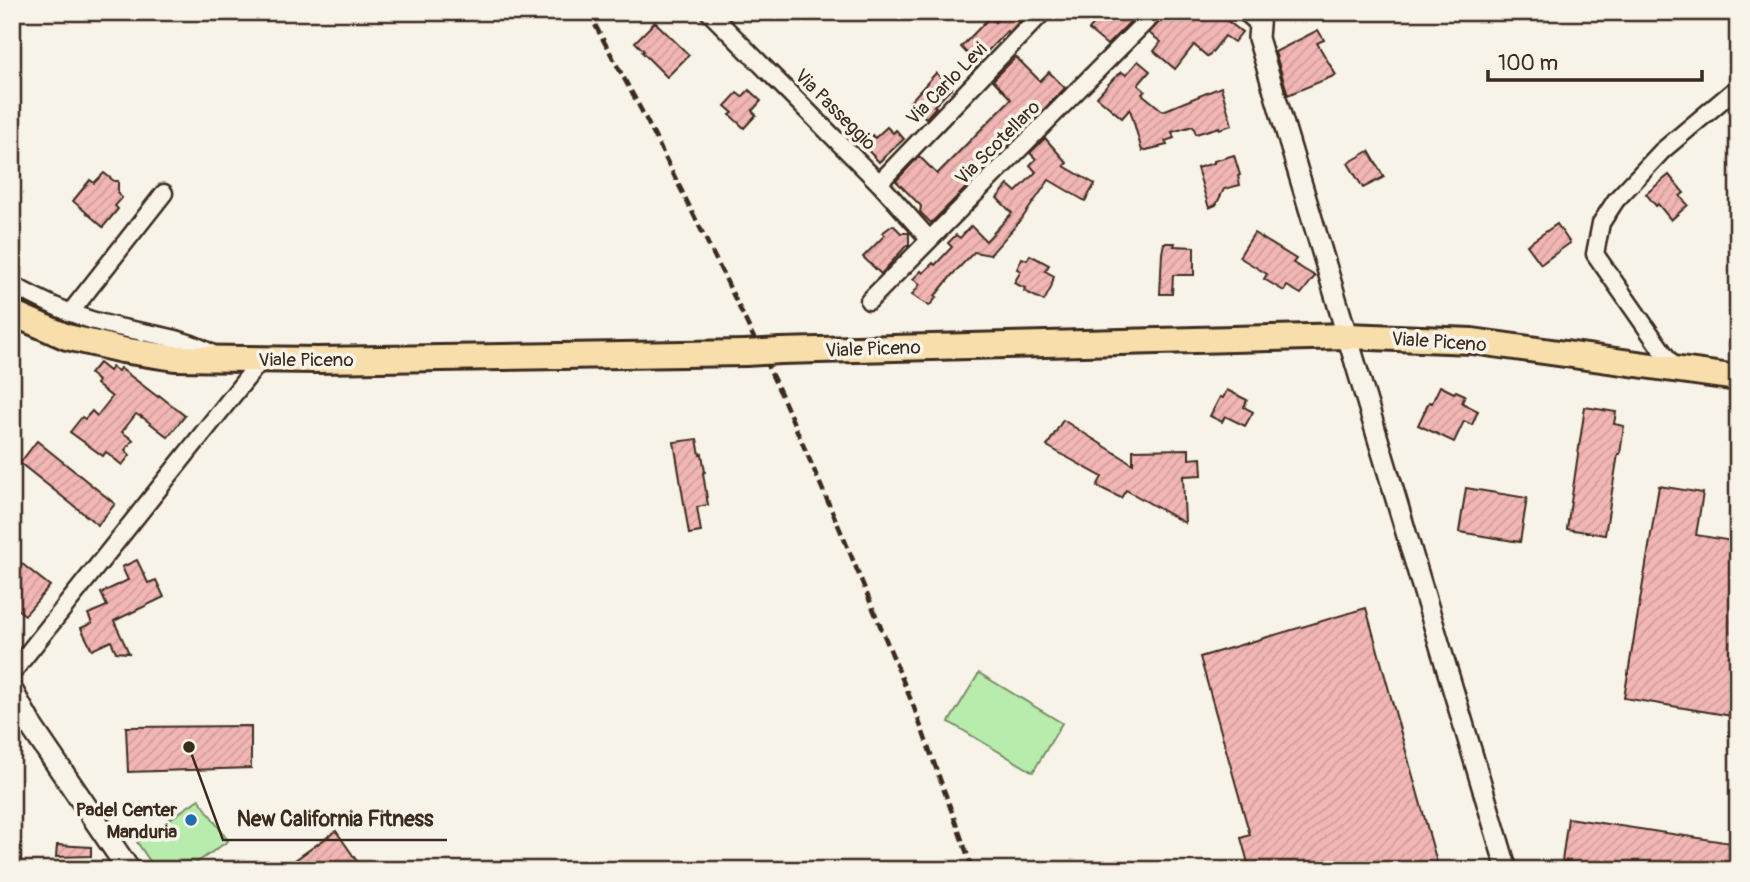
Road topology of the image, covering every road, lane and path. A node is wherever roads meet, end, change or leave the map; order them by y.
1 (709, 12) edge
2 (1043, 12) edge
3 (1154, 12) edge
4 (1254, 16) edge
5 (1738, 87) edge
6 (879, 183) junction
7 (164, 193) dead end
8 (929, 239) junction
9 (12, 285) edge
10 (869, 301) dead end
11 (12, 313) edge
12 (69, 313) junction
13 (1347, 336) junction
14 (221, 359) junction
15 (262, 359) junction
16 (1675, 369) junction
17 (1738, 378) edge
18 (12, 673) edge
19 (12, 691) edge
20 (129, 870) edge
21 (1507, 870) edge

1 - 6 street, Via Passeggio
2 - 6 street, Via Carlo Levi
3 - 8 street, Via Scotellaro
4 - 13 street
5 - 16 street
6 - 8 street, Via Passeggio
7 - 12 street
8 - 10 street, Via Scotellaro
9 - 12 street
11 - 14 main road, Viale Piceno
12 - 14 street
13 - 15 main road, Viale Piceno, bridge
13 - 16 main road, Viale Piceno
13 - 21 street
14 - 15 main road, Viale Piceno
15 - 18 street
16 - 17 main road, Viale Piceno
19 - 20 main road

